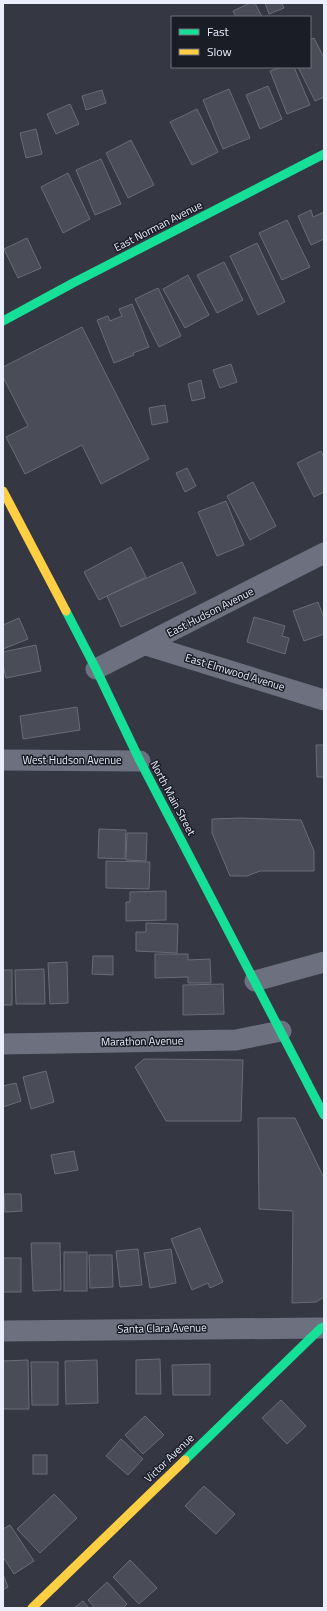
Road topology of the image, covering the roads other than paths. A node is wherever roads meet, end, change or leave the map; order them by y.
1 (324, 154) edge
2 (3, 321) edge
3 (3, 491) edge
4 (324, 553) edge
5 (146, 645) junction
6 (96, 669) junction
7 (324, 700) edge
8 (3, 760) edge
9 (140, 761) junction
10 (324, 962) edge
11 (255, 981) junction
12 (281, 1031) junction
13 (3, 1044) edge
14 (324, 1115) edge
15 (323, 1327) edge
16 (3, 1331) edge
17 (32, 1608) edge

1 - 2 street, East Norman Avenue
3 - 6 street, North Main Street
4 - 5 street, East Hudson Avenue
5 - 6 street, East Hudson Avenue
5 - 7 street, East Elmwood Avenue
6 - 9 street, North Main Street
8 - 9 street, West Hudson Avenue
9 - 11 street, North Main Street
10 - 11 street
11 - 12 street, North Main Street
12 - 13 street, Marathon Avenue
12 - 14 street, North Main Street
15 - 16 street, Santa Clara Avenue
15 - 17 street, Victor Avenue

